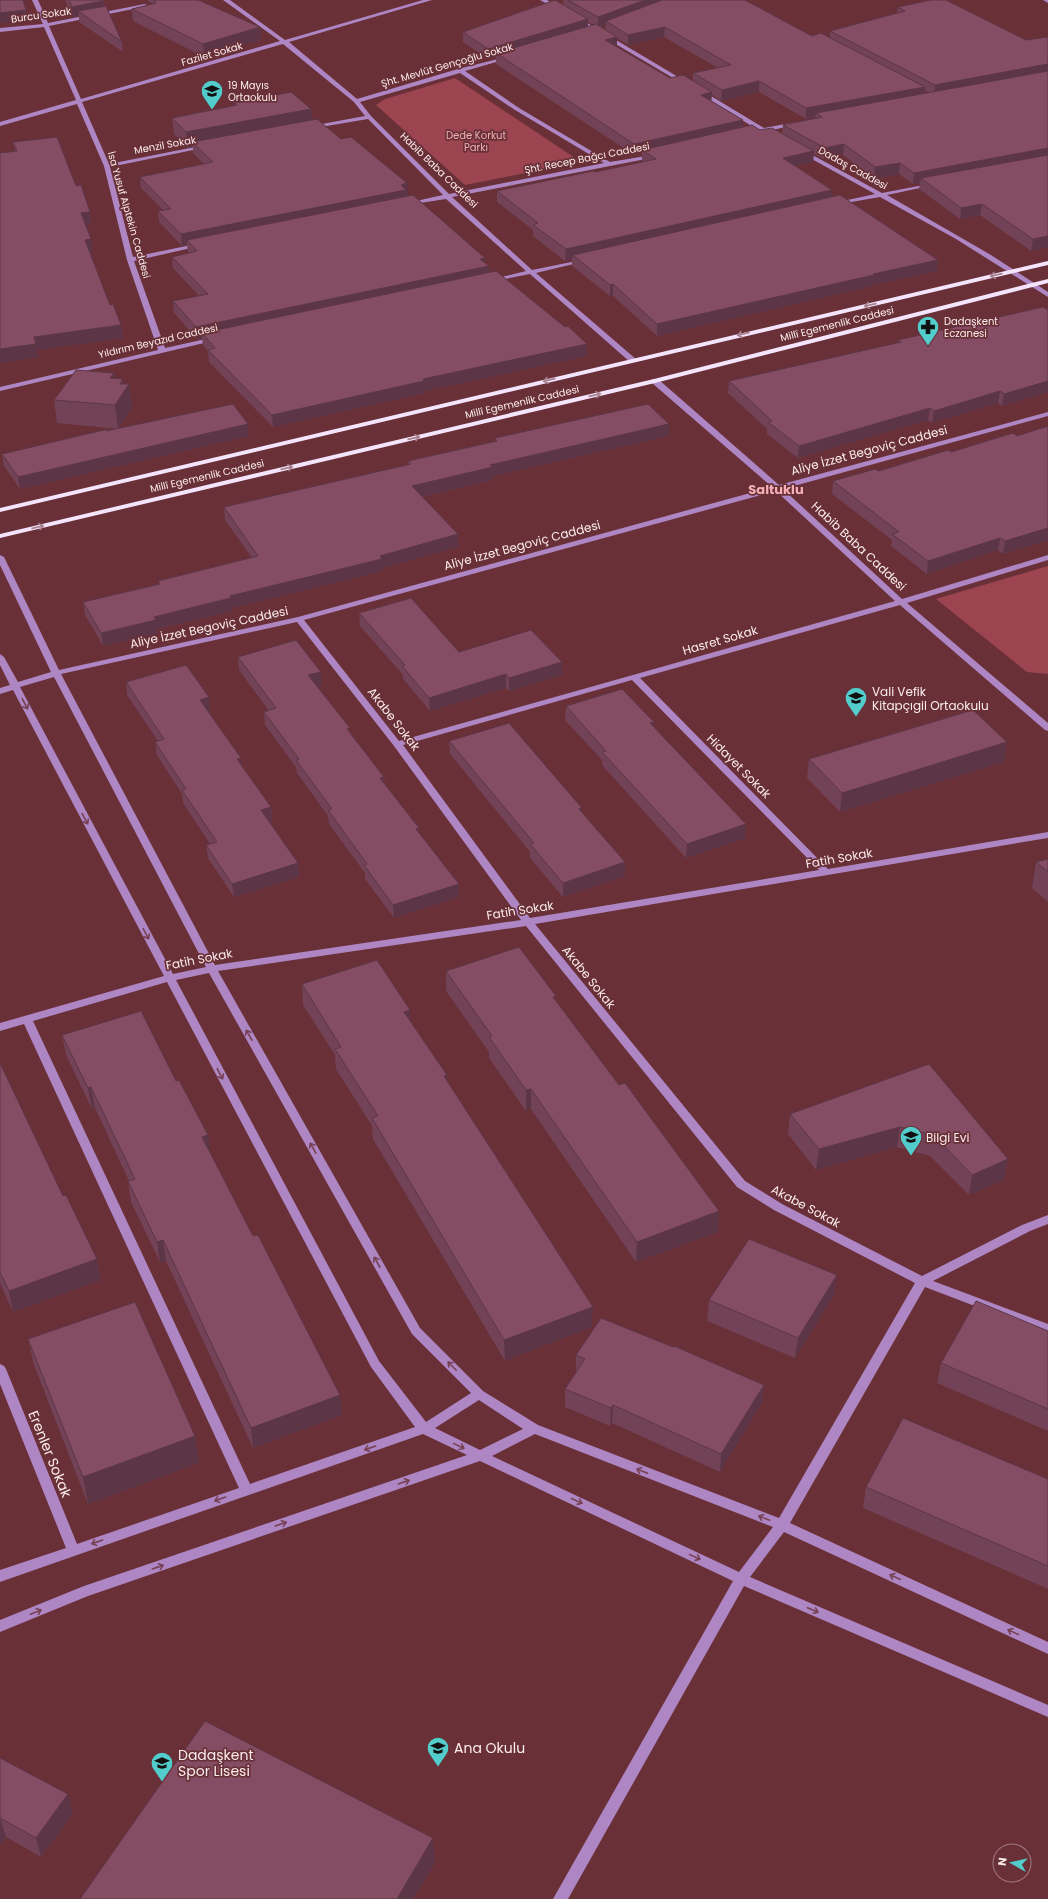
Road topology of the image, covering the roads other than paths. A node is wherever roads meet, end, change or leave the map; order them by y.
1 (35, 0) edge
2 (226, 0) edge
3 (429, 0) edge
4 (543, 0) edge
5 (155, 4) edge
6 (564, 11) edge
7 (571, 15) edge
8 (46, 25) junction
9 (606, 28) edge
10 (0, 30) edge
11 (599, 30) junction
12 (591, 32) edge
13 (286, 43) junction
14 (513, 56) edge
15 (460, 70) junction
16 (691, 86) edge
17 (697, 90) edge
18 (356, 101) junction
19 (80, 102) junction
20 (369, 117) junction
21 (802, 123) edge
22 (0, 124) edge
23 (307, 129) edge
24 (763, 130) junction
25 (756, 132) edge
26 (777, 137) edge
27 (215, 146) edge
28 (797, 149) edge
29 (664, 153) edge
30 (609, 164) junction
31 (107, 166) junction
32 (940, 182) edge
33 (878, 194) junction
34 (448, 196) junction
35 (401, 206) edge
36 (825, 206) edge
37 (209, 243) edge
38 (593, 258) edge
39 (130, 260) junction
40 (1048, 263) edge
41 (1013, 271) junction
42 (531, 272) junction
43 (485, 282) edge
44 (1048, 282) edge
45 (1034, 285) junction
46 (1048, 295) edge
47 (223, 337) edge
48 (162, 350) junction
49 (633, 360) junction
50 (655, 381) junction
51 (0, 389) edge
52 (1048, 414) edge
53 (777, 487) junction
54 (0, 510) edge
55 (0, 536) edge
56 (0, 557) edge
57 (1048, 557) edge
58 (901, 602) junction
59 (299, 619) junction
60 (0, 657) edge
61 (56, 673) junction
62 (634, 677) junction
63 (16, 687) junction
64 (0, 691) edge
65 (1048, 728) edge
66 (397, 744) junction
67 (1048, 835) edge
68 (827, 873) junction
69 (528, 922) junction
70 (212, 969) junction
71 (169, 978) junction
72 (27, 1019) junction
73 (0, 1028) edge
74 (1048, 1219) edge
75 (922, 1281) junction
76 (1048, 1329) edge
77 (0, 1369) edge
78 (479, 1394) junction
79 (424, 1429) junction
80 (534, 1429) junction
81 (480, 1456) junction
82 (246, 1490) junction
83 (782, 1525) junction
84 (73, 1550) junction
85 (0, 1576) edge
86 (741, 1579) junction
87 (0, 1626) edge
88 (1048, 1648) edge
89 (1048, 1710) edge
90 (560, 1899) edge

1 - 8 street, İsa Yusuf Alptekin Caddesi
2 - 13 street, Habib Baba Caddesi
3 - 13 street, Fazilet Sokak
4 - 6 street
5 - 8 street, Burcu Sokak
7 - 11 street
8 - 10 street, Burcu Sokak
8 - 19 street, İsa Yusuf Alptekin Caddesi
9 - 11 street
11 - 12 street
11 - 16 street
13 - 18 street, Habib Baba Caddesi
13 - 19 street, Fazilet Sokak
14 - 15 street, Şht. Mevlüt Gençoğlu Sokak
15 - 18 street, Şht. Mevlüt Gençoğlu Sokak
15 - 30 street
17 - 24 street
18 - 20 street, Habib Baba Caddesi
19 - 22 street, Fazilet Sokak
19 - 31 street, İsa Yusuf Alptekin Caddesi
20 - 23 street
20 - 34 street, Habib Baba Caddesi
21 - 24 street
24 - 25 street
24 - 26 street
27 - 31 street, Menzil Sokak
28 - 33 street, Dadaş Caddesi
29 - 30 street, Şht. Recep Bağcı Caddesi
30 - 34 street, Şht. Recep Bağcı Caddesi
31 - 39 street, İsa Yusuf Alptekin Caddesi
32 - 33 street
33 - 36 street
33 - 41 street, Dadaş Caddesi
34 - 35 street, Şht. Recep Bağcı Caddesi
34 - 42 street, Habib Baba Caddesi
37 - 39 street
38 - 42 street
39 - 48 street, İsa Yusuf Alptekin Caddesi
40 - 41 main road, Millî Egemenlik Caddesi
41 - 45 street, Dadaş Caddesi
41 -> 49 main road, Millî Egemenlik Caddesi
42 - 43 street
42 - 49 street, Habib Baba Caddesi
44 - 45 main road, Millî Egemenlik Caddesi
45 - 46 street, Dadaş Caddesi
45 - 50 main road, Millî Egemenlik Caddesi
47 - 48 street, Yıldırım Beyazıd Caddesi
48 - 51 street, Yıldırım Beyazıd Caddesi
49 -> 54 main road, Millî Egemenlik Caddesi
50 - 53 street, Habib Baba Caddesi
55 -> 50 main road, Millî Egemenlik Caddesi
52 - 53 street, Aliye İzzet Begoviç Caddesi
53 - 58 street, Habib Baba Caddesi
53 - 59 street, Aliye İzzet Begoviç Caddesi
56 - 61 street
57 - 58 street, Hasret Sokak
58 - 62 street, Hasret Sokak
58 - 65 street, Habib Baba Caddesi
59 - 61 street, Aliye İzzet Begoviç Caddesi
59 - 66 street, Akabe Sokak
60 - 63 street
61 - 63 street, Aliye İzzet Begoviç Caddesi
61 - 70 street
62 - 66 street, Hasret Sokak
62 - 68 street, Hidayet Sokak
63 - 64 street, Aliye İzzet Begoviç Caddesi
63 -> 71 street
66 - 69 street, Akabe Sokak
67 - 68 street, Fatih Sokak
68 - 69 street, Fatih Sokak
69 - 70 street, Fatih Sokak
69 - 75 street, Akabe Sokak
70 - 71 street, Fatih Sokak
78 -> 70 street
71 - 72 street, Fatih Sokak
71 -> 79 street
72 - 73 street, Fatih Sokak
72 - 82 street
74 - 75 street
75 - 76 street, Akabe Sokak
75 - 83 street
77 - 84 street, Erenler Sokak
78 - 79 street
78 - 80 street
79 -> 81 street
79 -> 82 street
80 - 81 street
83 -> 80 street
81 -> 86 street
87 -> 81 street
82 -> 84 street
83 - 86 street
88 -> 83 street
84 - 85 street
86 -> 89 street
86 - 90 street

